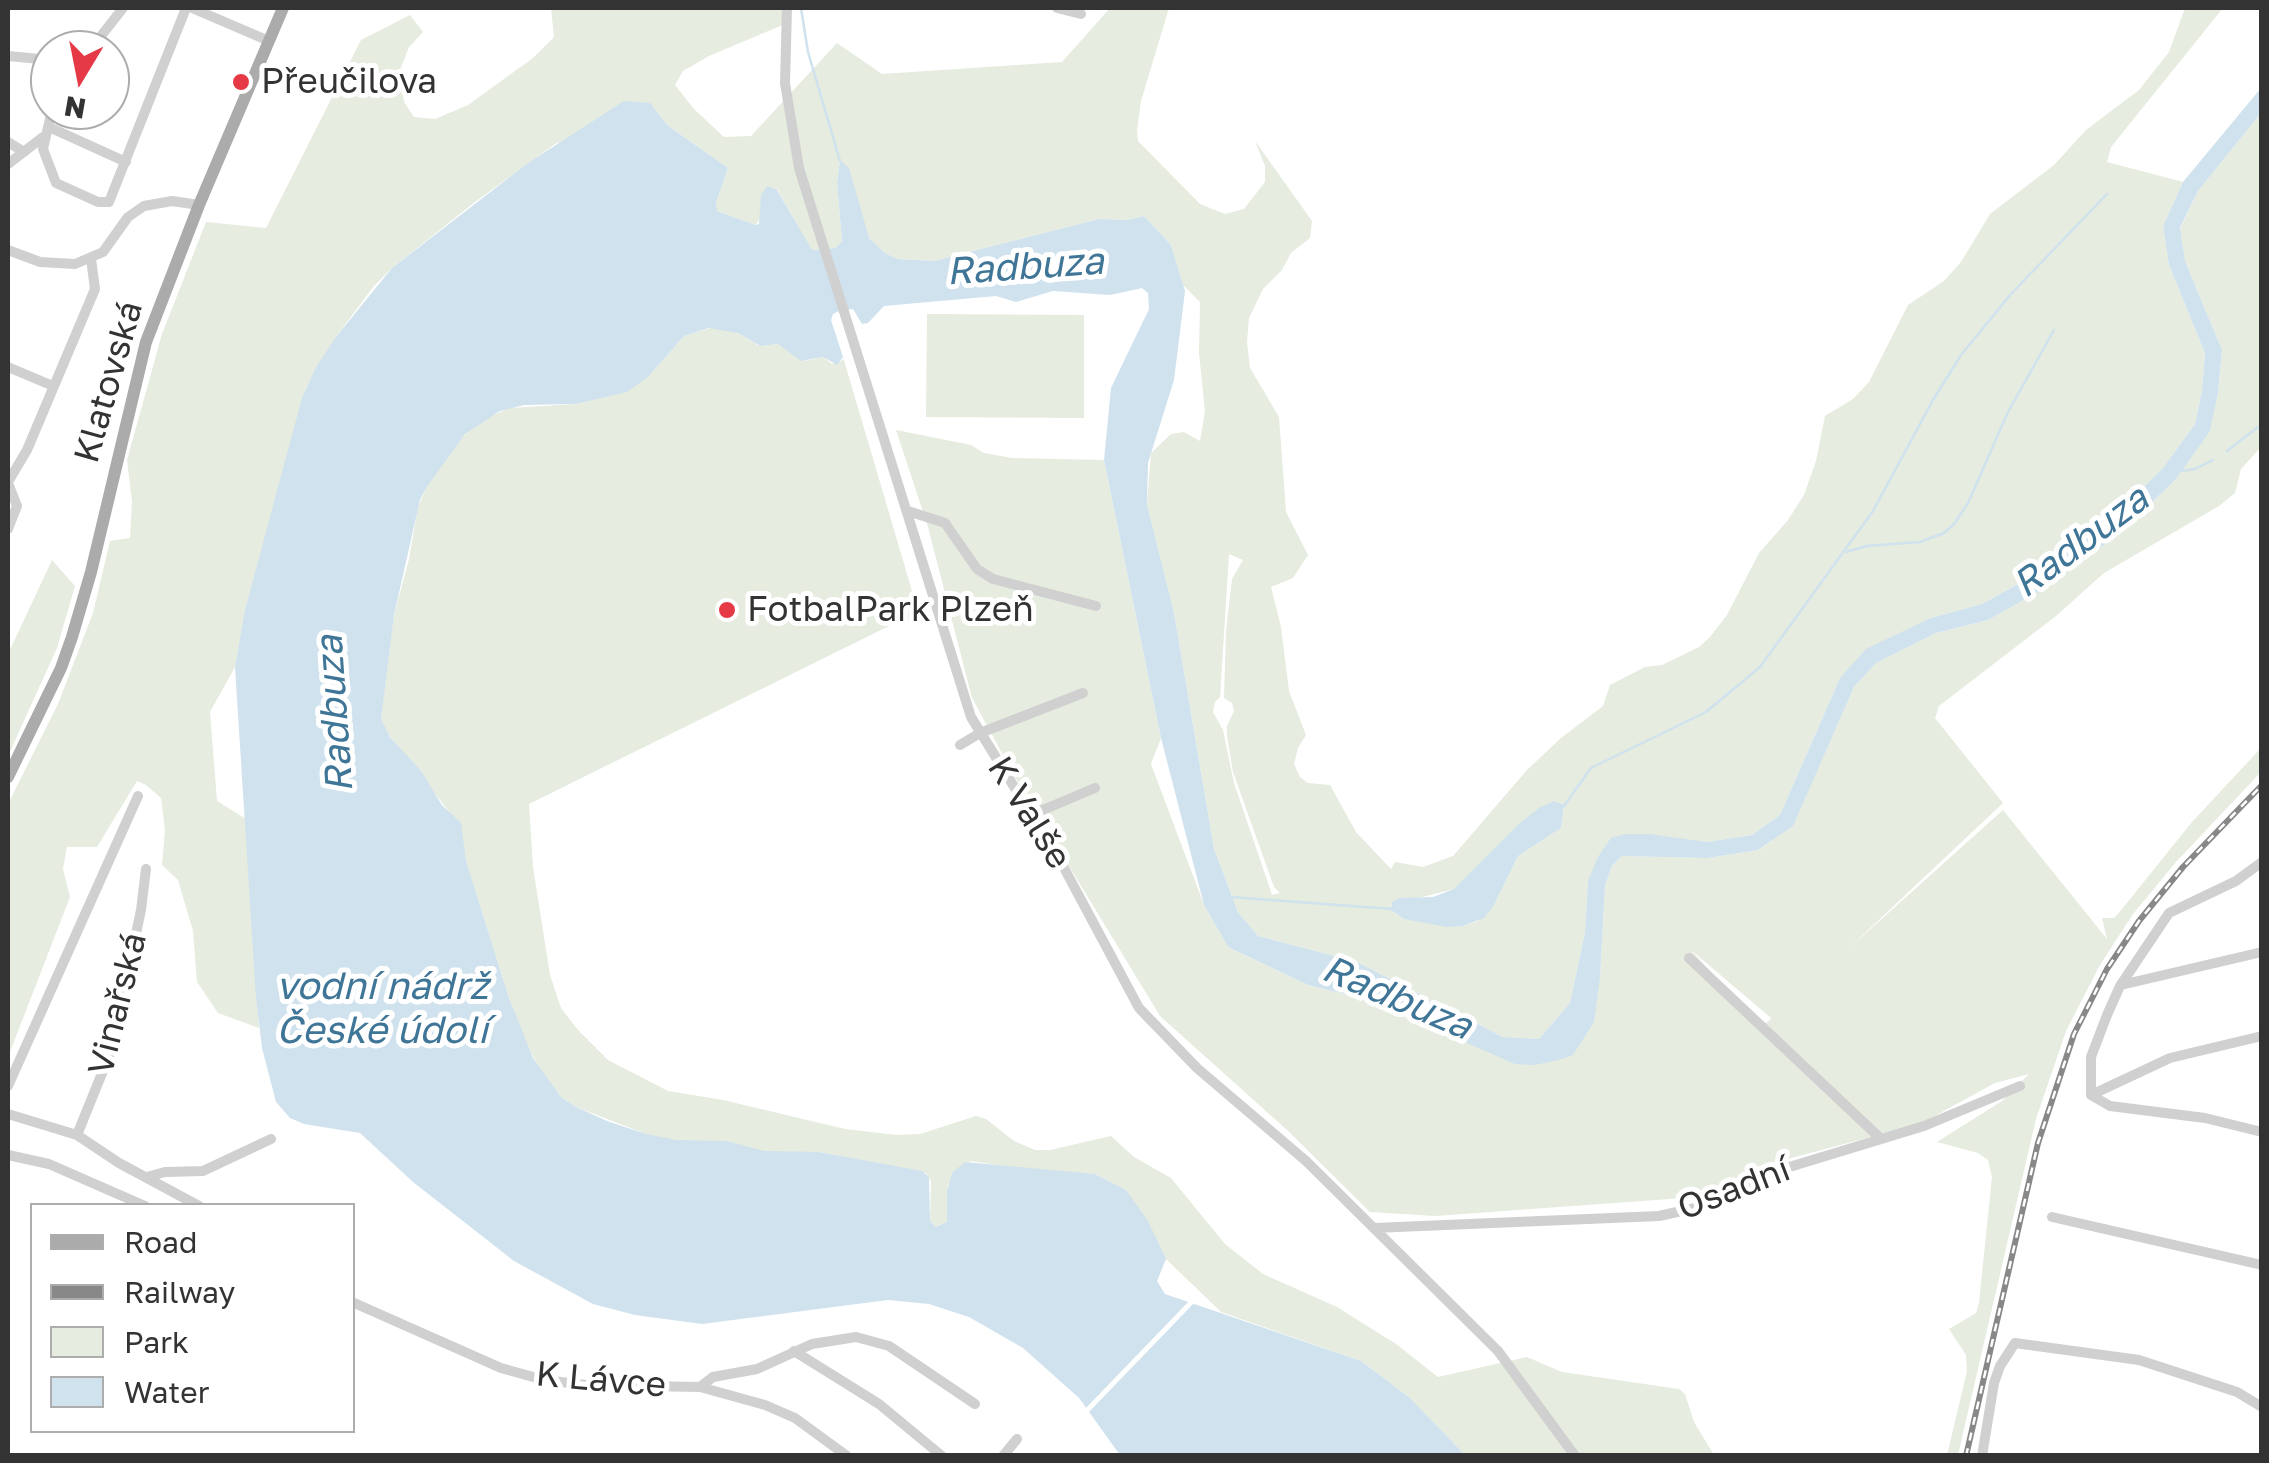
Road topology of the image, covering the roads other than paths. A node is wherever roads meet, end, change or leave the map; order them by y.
1 (123, 8) edge
2 (189, 8) edge
3 (284, 8) edge
4 (787, 8) edge
5 (1056, 8) edge
6 (1082, 14) dead end
7 (106, 30) edge
8 (269, 41) junction
9 (46, 132) junction
10 (8, 142) edge
11 (24, 152) junction
12 (126, 162) junction
13 (8, 164) edge
14 (200, 205) junction
15 (8, 250) edge
16 (91, 259) junction
17 (8, 367) edge
18 (53, 386) junction
19 (8, 482) edge
20 (908, 510) junction
21 (8, 529) edge
22 (1096, 606) dead end
23 (1083, 693) dead end
24 (980, 734) junction
25 (960, 745) dead end
26 (8, 777) edge
27 (1096, 788) dead end
28 (138, 796) dead end
29 (1031, 814) junction
30 (2262, 862) edge
31 (146, 869) dead end
32 (2262, 952) edge
33 (1689, 958) dead end
34 (2120, 986) junction
35 (2258, 1039) edge
36 (8, 1086) edge
37 (2020, 1086) dead end
38 (2091, 1095) junction
39 (8, 1114) edge
40 (2262, 1132) edge
41 (77, 1135) junction
42 (1880, 1138) junction
43 (271, 1139) dead end
44 (8, 1155) edge
45 (147, 1176) junction
46 (139, 1203) edge
47 (193, 1203) edge
48 (2052, 1217) dead end
49 (1374, 1228) junction
50 (2262, 1265) edge
51 (355, 1303) edge
52 (794, 1351) junction
53 (700, 1387) junction
54 (976, 1404) dead end
55 (2262, 1408) edge
56 (1017, 1439) dead end
57 (847, 1456) edge
58 (942, 1456) edge
59 (1003, 1456) edge
60 (1574, 1456) edge
61 (1982, 1456) edge

1 - 7 street
2 - 8 street
2 - 12 street
3 - 8 main road, Klatovská
4 - 20 street, K Valše
5 - 6 street
8 - 14 main road, Klatovská
9 - 11 street
9 - 12 street
9 - 12 street
10 - 11 street
11 - 13 street
14 - 16 street
14 - 26 main road, Klatovská
15 - 16 street
16 - 18 street
17 - 18 street
18 - 19 street
19 - 21 street
20 - 22 street
20 - 24 street, K Valše
23 - 24 street
24 - 25 street
24 - 29 street, K Valše
27 - 29 street
28 - 36 street
29 - 49 street, K Valše
30 - 34 street
31 - 41 street, Vinařská
32 - 34 street
33 - 42 street
34 - 38 street
35 - 38 street
37 - 42 street, Osadní
38 - 40 street
39 - 41 street
41 - 45 street
42 - 49 street, Osadní
43 - 45 street
44 - 46 street
45 - 47 street
48 - 50 street
49 - 60 street, K Valše
51 - 53 street, K Lávce
52 - 53 street
52 - 54 street
52 - 58 street
53 - 57 street, K Lávce
55 - 61 street
56 - 59 street

